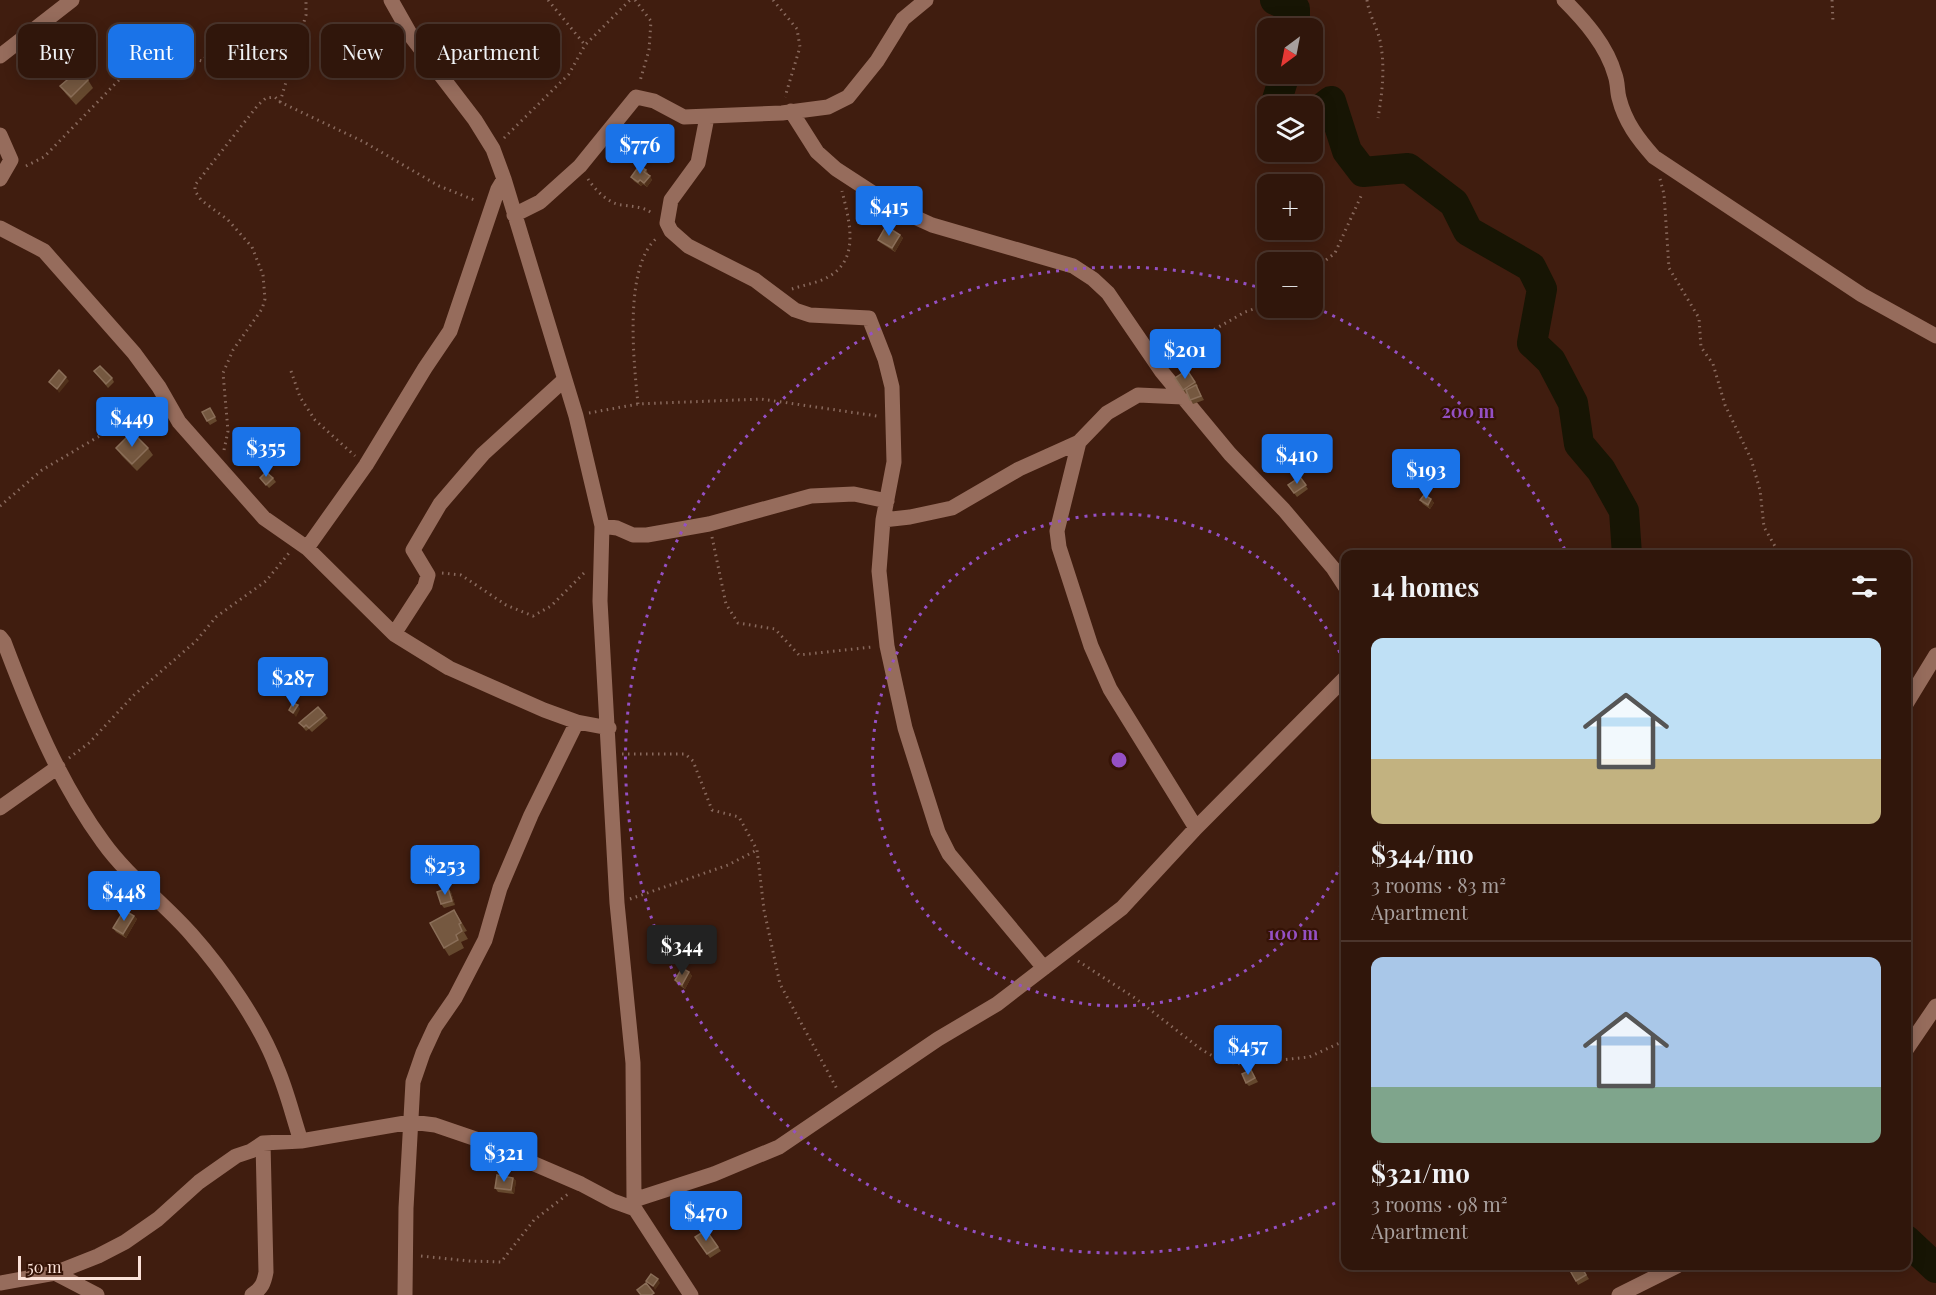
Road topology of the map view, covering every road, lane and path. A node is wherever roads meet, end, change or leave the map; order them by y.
1 (72, 0) edge
2 (306, 0) edge
3 (391, 0) edge
4 (548, 0) edge
5 (630, 0) edge
6 (635, 0) edge
7 (773, 0) edge
8 (926, 0) edge
9 (1367, 0) edge
10 (1564, 0) edge
11 (1832, 0) edge
12 (1833, 22) dead end
13 (304, 24) edge
14 (585, 45) junction
15 (0, 56) edge
16 (206, 56) edge
17 (288, 78) edge
18 (636, 97) junction
19 (280, 102) junction
20 (786, 112) junction
21 (707, 117) junction
22 (1378, 118) dead end
23 (0, 135) edge
24 (493, 149) junction
25 (1654, 157) junction
26 (580, 166) junction
27 (836, 169) junction
28 (1, 178) edge
29 (504, 179) junction
30 (1362, 195) dead end
31 (493, 207) junction
32 (514, 215) junction
33 (669, 227) junction
34 (0, 228) edge
35 (1323, 262) edge
36 (773, 295) junction
37 (1257, 308) edge
38 (1936, 336) edge
39 (291, 370) dead end
40 (1162, 372) junction
41 (564, 380) junction
42 (159, 387) junction
43 (1183, 397) junction
44 (638, 404) junction
45 (576, 416) junction
46 (894, 419) junction
47 (1079, 442) junction
48 (366, 465) junction
49 (220, 470) junction
50 (887, 501) junction
51 (0, 506) edge
52 (883, 520) junction
53 (709, 524) junction
54 (602, 526) junction
55 (302, 545) junction
56 (1777, 550) edge
57 (601, 555) junction
58 (428, 575) junction
59 (1341, 580) edge
60 (394, 634) junction
61 (0, 637) edge
62 (887, 646) junction
63 (1936, 656) edge
64 (1341, 682) edge
65 (1911, 696) edge
66 (577, 722) junction
67 (609, 728) junction
68 (610, 754) junction
69 (58, 767) junction
70 (0, 808) edge
71 (1197, 828) junction
72 (757, 850) junction
73 (617, 903) junction
74 (1064, 952) junction
75 (1044, 968) junction
76 (1936, 1006) edge
77 (1341, 1042) edge
78 (1911, 1043) edge
79 (847, 1102) junction
80 (411, 1122) junction
81 (301, 1142) junction
82 (263, 1143) junction
83 (581, 1184) junction
84 (634, 1204) junction
85 (405, 1254) junction
86 (1669, 1270) edge
87 (55, 1273) junction
88 (0, 1283) edge
89 (97, 1295) edge
90 (252, 1295) edge
91 (405, 1295) edge
92 (691, 1295) edge
93 (1619, 1295) edge

1 - 15 street
2 - 13 path
3 - 24 street
4 - 14 path
5 - 14 path
6 - 18 path
7 - 20 path
8 - 20 street
9 - 22 path
10 - 25 street
11 - 12 path
14 - 24 path
16 - 28 path
17 - 19 path
18 - 21 street
18 - 26 street
19 - 31 path
19 - 49 path
20 - 21 street
20 - 27 street
21 - 33 street
23 - 28 street
24 - 29 street
25 - 38 street
25 - 56 path
26 - 32 street
26 - 33 path
27 - 36 path
27 - 40 street
29 - 31 street
29 - 32 street
30 - 35 path
31 - 48 street
32 - 41 street
33 - 36 street
33 - 44 path
34 - 42 street
36 - 46 street
37 - 40 path
39 - 48 path
40 - 43 street
41 - 45 street
41 - 58 street
42 - 49 street
42 - 51 path
43 - 47 street
43 - 59 street
44 - 45 path
44 - 46 path
45 - 54 street
46 - 50 street
47 - 52 street
47 - 71 street
48 - 55 street
49 - 55 street
50 - 52 street
50 - 53 street
52 - 62 street
53 - 54 street
53 - 62 path
54 - 57 street
55 - 60 street
55 - 69 path
57 - 58 path
57 - 67 street
58 - 60 street
60 - 66 street
61 - 69 street
62 - 75 street
63 - 65 street
64 - 71 street
66 - 67 street
66 - 80 street
67 - 68 street
68 - 72 path
68 - 73 street
69 - 70 street
69 - 81 street
71 - 74 street
72 - 73 path
72 - 79 path
73 - 84 street
74 - 75 street
74 - 77 path
75 - 79 street
76 - 78 street
79 - 84 street
80 - 81 street
80 - 83 street
80 - 85 street
81 - 82 street
82 - 87 street
82 - 90 street
83 - 84 street
83 - 85 path
84 - 92 street
85 - 91 street
86 - 93 street
87 - 88 street
87 - 89 street

